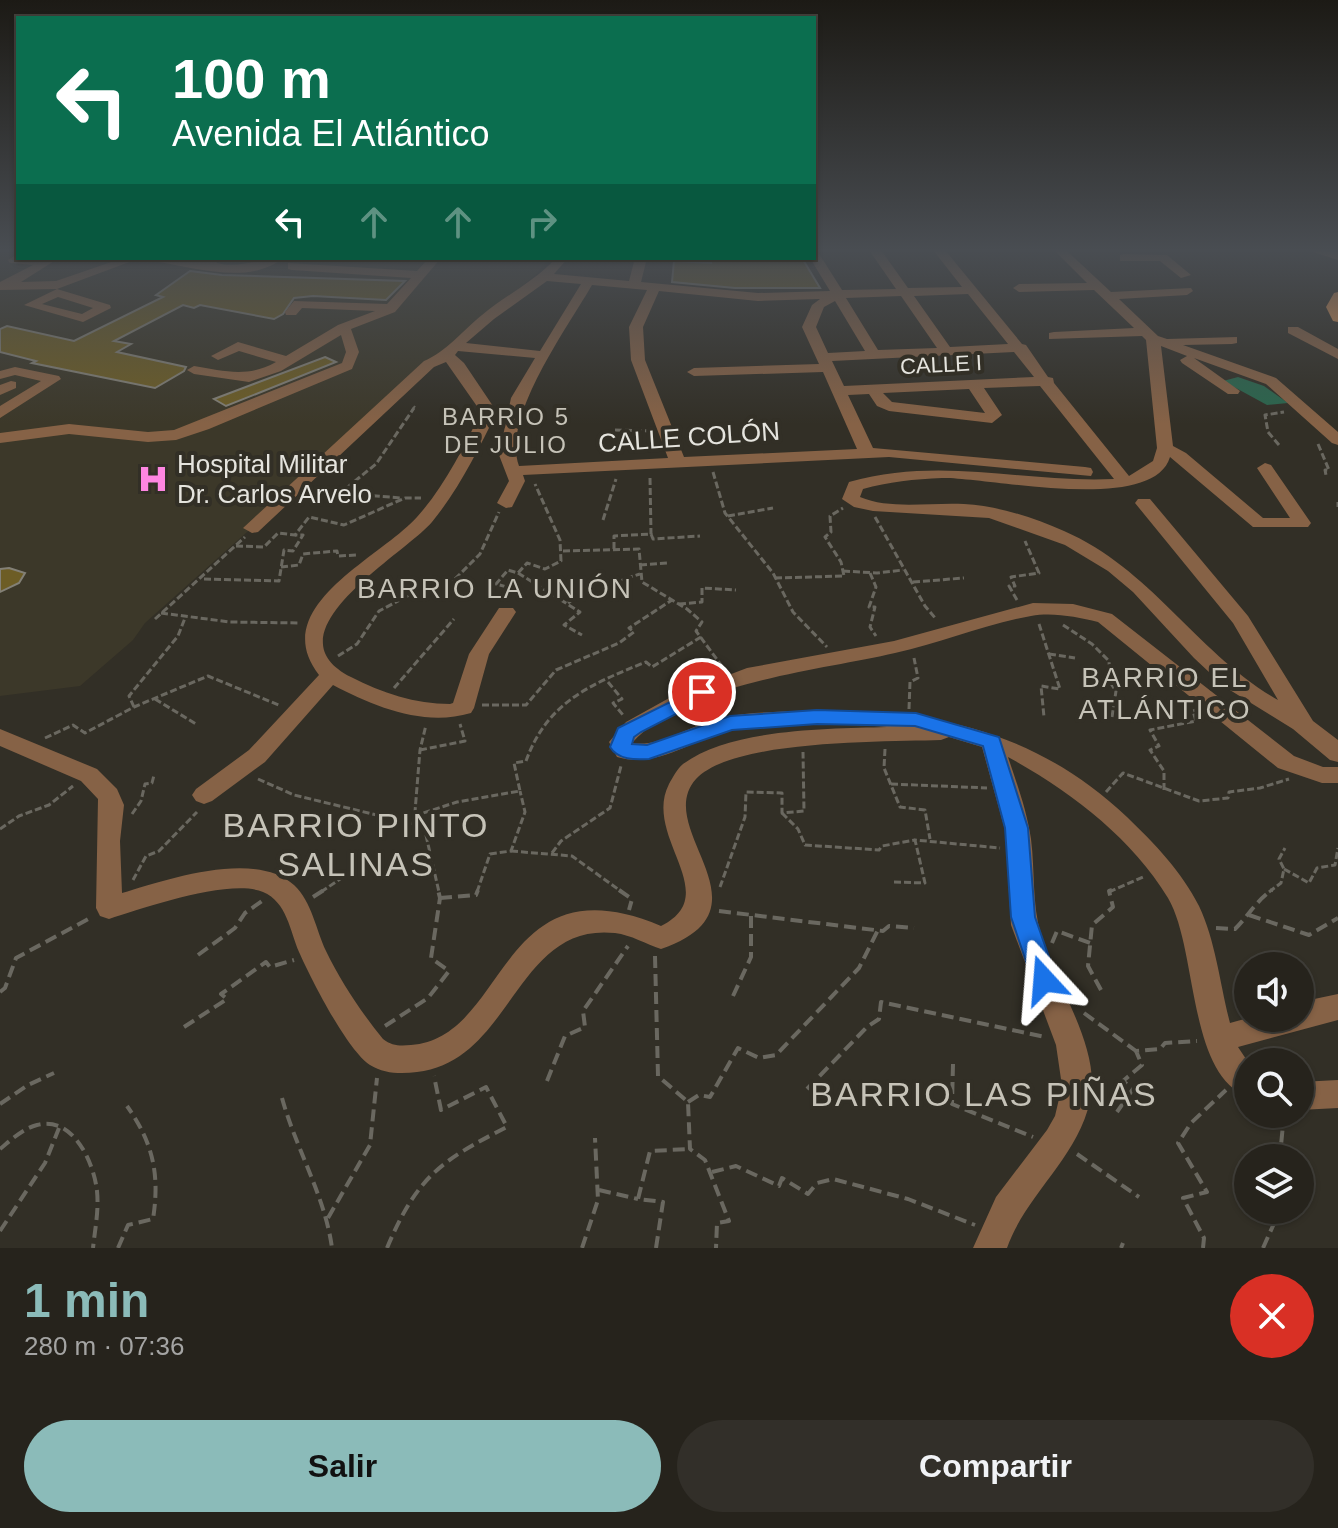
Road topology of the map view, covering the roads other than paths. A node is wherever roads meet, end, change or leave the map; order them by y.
1 (43, 308) edge
2 (104, 308) edge
3 (295, 308) edge
4 (389, 308) edge
5 (500, 308) edge
6 (571, 308) edge
7 (645, 308) edge
8 (816, 308) edge
9 (847, 308) edge
10 (914, 308) edge
11 (988, 308) edge
12 (1122, 308) edge
13 (373, 316) junction
14 (343, 328) junction
15 (1293, 330) dead end
16 (1054, 336) dead end
17 (1154, 338) junction
18 (1232, 340) dead end
19 (1021, 348) junction
20 (451, 351) junction
21 (946, 351) junction
22 (542, 355) junction
23 (874, 355) junction
24 (1338, 355) edge
25 (288, 361) junction
26 (824, 362) junction
27 (938, 369) junction
28 (194, 370) dead end
29 (267, 372) junction
30 (694, 372) dead end
31 (1048, 381) junction
32 (3, 383) edge
33 (974, 385) junction
34 (34, 390) junction
35 (874, 390) junction
36 (837, 391) junction
37 (1233, 391) dead end
38 (518, 398) junction
39 (489, 412) junction
40 (0, 413) edge
41 (1335, 437) edge
42 (0, 438) edge
43 (473, 444) junction
44 (508, 444) junction
45 (1165, 448) junction
46 (867, 452) junction
47 (678, 463) junction
48 (1265, 468) dead end
49 (514, 471) junction
50 (1085, 472) dead end
51 (1126, 483) junction
52 (506, 503) road end
53 (1144, 503) dead end
54 (252, 528) road end
55 (506, 612) road end
56 (325, 669) junction
57 (1304, 725) junction
58 (961, 731) junction
59 (10, 740) edge
60 (992, 742) junction
61 (1338, 754) edge
62 (1338, 775) edge
63 (204, 795) road end
64 (1338, 1007) edge
65 (1314, 1012) edge
66 (1244, 1032) edge
67 (1221, 1039) junction
68 (1234, 1070) edge
69 (1338, 1094) edge
70 (1314, 1095) edge
71 (992, 1240) edge

1 - 2 street
3 - 13 street
4 - 13 street
5 - 20 street
6 - 22 street
7 - 47 street
8 - 26 street
9 - 23 street
10 - 21 street
11 - 19 street
12 - 17 street
13 - 14 street
14 - 25 street
14 - 42 street
15 - 24 street
16 - 17 street
17 - 18 street
17 - 37 street
17 - 41 street
17 - 45 street
19 - 21 street
19 - 31 street
20 - 22 street
20 - 39 street
20 - 54 street
21 - 27 street
22 - 38 street
23 - 26 street
23 - 27 street
25 - 29 street
25 - 29 street
26 - 30 street
26 - 36 street
27 - 33 street, CALLE I
27 - 35 street, CALLE I
28 - 29 street
31 - 33 street, CALLE I
31 - 51 street
32 - 34 street
32 - 34 street
33 - 35 street
34 - 40 street
35 - 36 street, CALLE I
36 - 46 street
38 - 39 street
38 - 44 street
39 - 43 street
43 - 44 street
43 - 56 street
44 - 49 street
45 - 48 street
45 - 51 street
46 - 47 street, CALLE COLÓN
46 - 50 street, CALLE COLÓN
47 - 49 street, CALLE COLÓN
49 - 52 street
51 - 57 street
53 - 57 street
55 - 56 street
56 - 63 street
57 - 61 street
58 - 59 street
58 - 60 street
58 - 62 street
60 - 67 street
60 - 71 street
64 - 65 street
66 - 67 street
67 - 68 street
69 - 70 street

